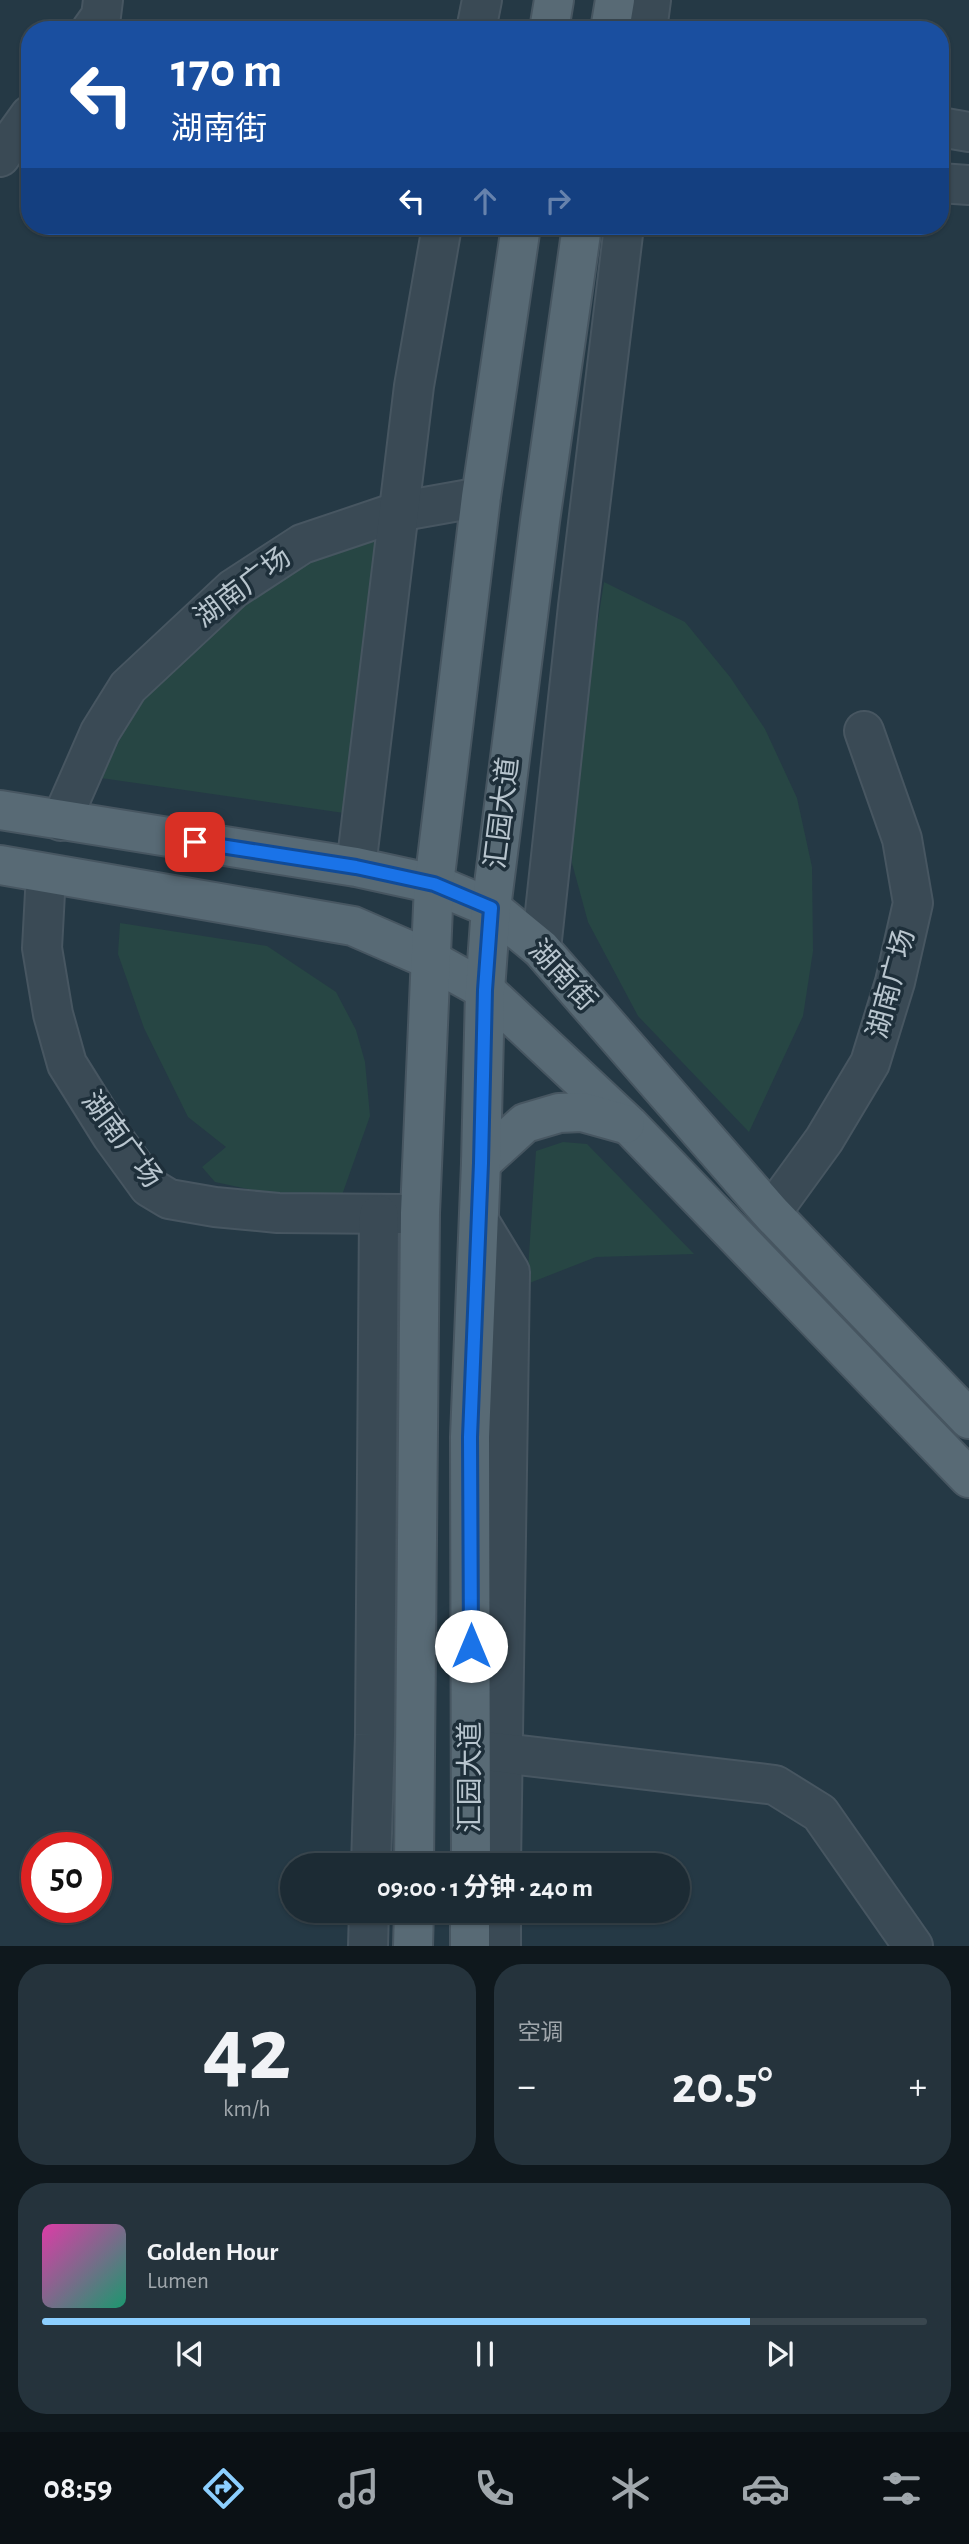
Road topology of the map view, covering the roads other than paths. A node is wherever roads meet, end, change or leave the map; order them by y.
1 (103, 0) edge
2 (482, 0) edge
3 (554, 0) edge
4 (615, 0) edge
5 (651, 0) edge
6 (97, 21) edge
7 (478, 21) edge
8 (551, 21) edge
9 (612, 21) edge
10 (649, 21) edge
11 (21, 128) edge
12 (949, 129) edge
13 (969, 132) edge
14 (0, 157) edge
15 (949, 184) edge
16 (969, 185) edge
17 (440, 235) edge
18 (520, 235) edge
19 (582, 235) edge
20 (623, 235) edge
21 (481, 497) junction
22 (397, 512) junction
23 (864, 732) dead end
24 (0, 810) edge
25 (61, 821) junction
26 (0, 865) edge
27 (356, 867) junction
28 (46, 874) junction
29 (434, 884) junction
30 (491, 908) junction
31 (541, 949) junction
32 (431, 960) junction
33 (485, 990) junction
34 (629, 1125) junction
35 (481, 1163) junction
36 (420, 1213) junction
37 (771, 1213) junction
38 (379, 1215) junction
39 (969, 1419) edge
40 (969, 1478) edge
41 (486, 1752) junction
42 (371, 1853) edge
43 (414, 1853) edge
44 (473, 1853) edge
45 (499, 1853) edge
46 (369, 1923) edge
47 (414, 1923) edge
48 (470, 1923) edge
49 (501, 1923) edge
50 (368, 1945) edge
51 (413, 1945) edge
52 (470, 1945) edge
53 (501, 1945) edge
54 (913, 1945) edge

1 - 6 street
2 - 7 street
3 - 8 main road
4 - 9 main road
5 - 10 street
11 - 14 street
12 - 13 street
15 - 16 street
17 - 22 street
18 - 21 main road, 汇园大道
19 - 30 main road, 汇园大道
20 - 31 street
21 - 22 street, 湖南广场
21 - 29 main road, 汇园大道
22 - 25 street, 湖南广场
22 - 27 street
23 - 37 street, 湖南广场
24 - 25 main road, 湖南街
25 - 27 main road, 湖南街
26 - 28 main road
27 - 29 main road, 湖南街
28 - 32 main road
28 - 38 street, 湖南广场
29 - 30 main road, 湖南街
29 - 32 main road, 汇园大道
30 - 31 main road, 湖南街
30 - 33 main road, 汇园大道
31 - 37 main road, 湖南街
32 - 33 main road
32 - 36 main road, 汇园大道
33 - 34 main road
33 - 35 main road, 汇园大道
34 - 35 main road
34 - 40 main road
35 - 41 main road, 汇园大道
36 - 38 street, 湖南广场
36 - 43 main road, 汇园大道
37 - 39 main road, 湖南街
38 - 42 street
41 - 44 main road, 汇园大道
41 - 45 street
41 - 54 street
46 - 50 street
47 - 51 main road
48 - 52 main road
49 - 53 street

